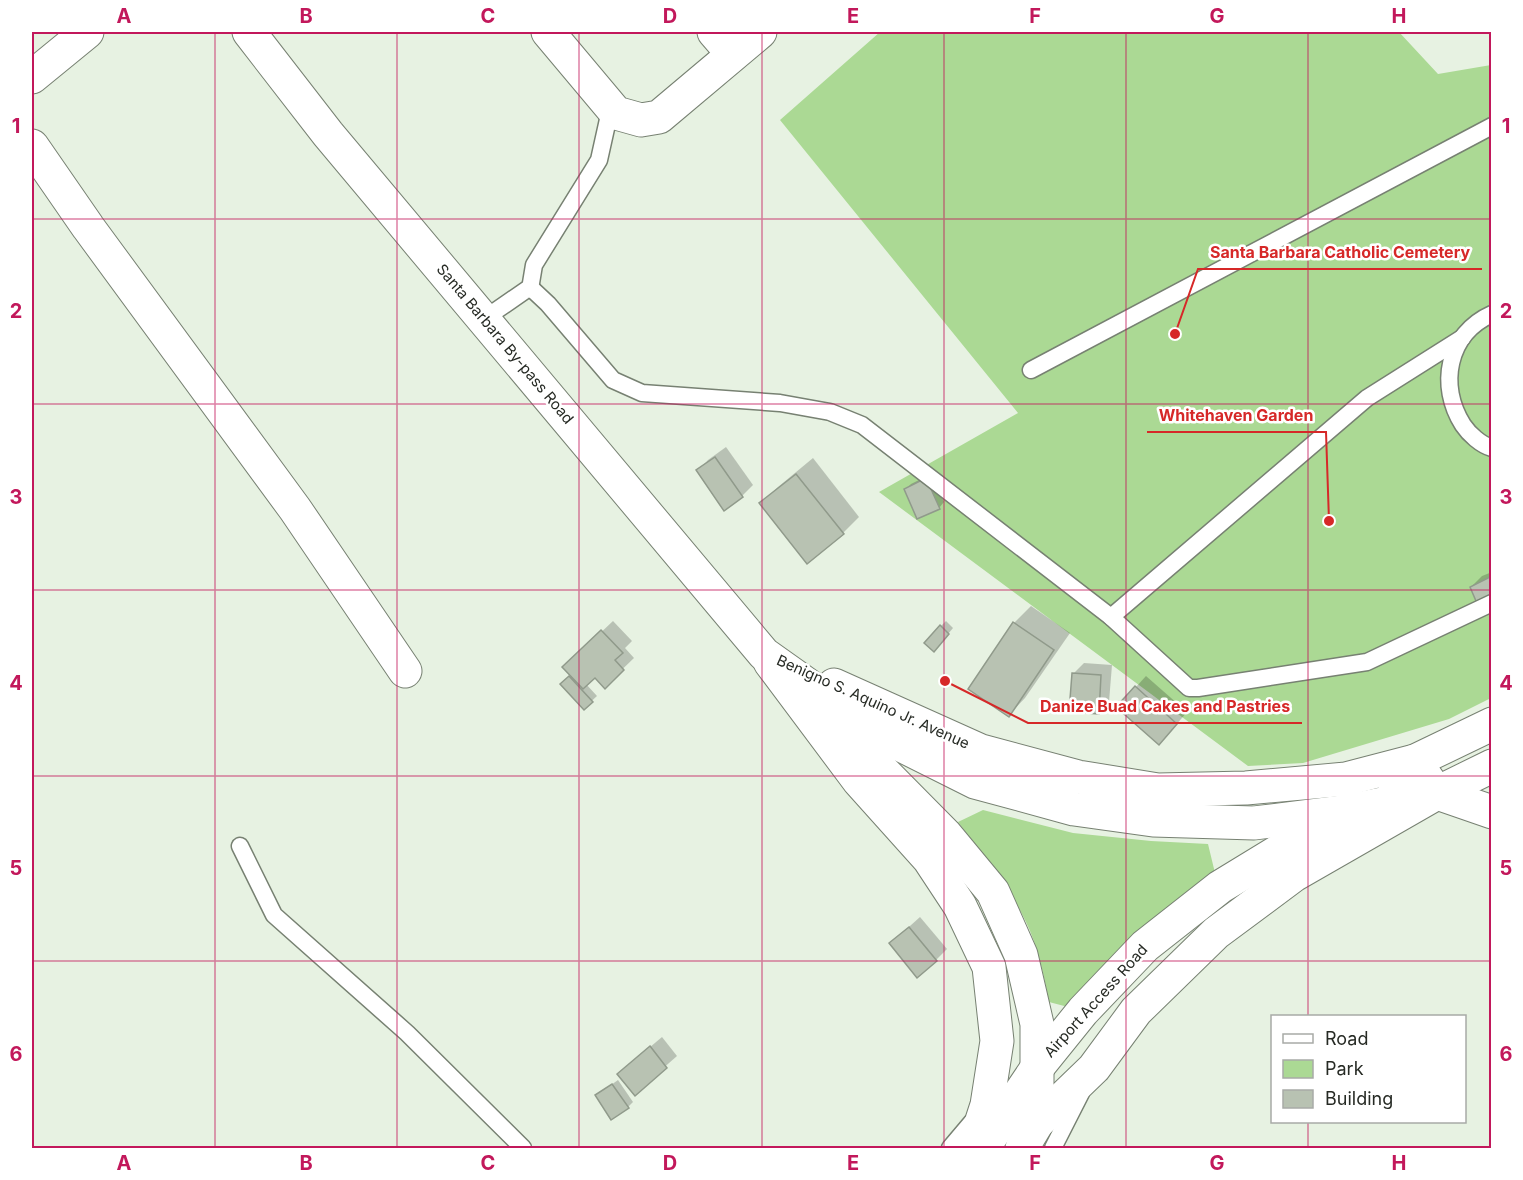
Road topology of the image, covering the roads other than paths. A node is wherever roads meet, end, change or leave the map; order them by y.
1 (87, 32) edge
2 (249, 32) edge
3 (548, 32) edge
4 (760, 32) edge
5 (723, 43) edge
6 (32, 76) edge
7 (611, 106) junction
8 (1491, 126) edge
9 (32, 146) edge
10 (530, 289) junction
11 (1491, 314) edge
12 (484, 319) junction
13 (1462, 338) junction
14 (1031, 370) dead end
15 (1491, 448) edge
16 (1491, 603) edge
17 (1111, 617) junction
18 (764, 654) junction
19 (405, 671) dead end
20 (1491, 724) edge
21 (1415, 761) junction
22 (1491, 766) edge
23 (1437, 793) junction
24 (1343, 812) junction
25 (1491, 812) edge
26 (240, 846) dead end
27 (1037, 1068) junction
28 (987, 1106) junction
29 (1037, 1140) edge
30 (523, 1149) edge
31 (950, 1149) edge
32 (973, 1149) edge
33 (983, 1149) edge

1 - 6 main road
2 - 12 main road, Santa Barbara By-pass Road
3 - 7 main road
4 - 5 main road
5 - 7 main road
7 - 10 lane
8 - 14 lane
9 - 19 main road
10 - 12 lane
10 - 17 lane
11 - 13 lane
12 - 18 main road, Santa Barbara By-pass Road
13 - 15 lane
13 - 17 lane
16 - 17 lane
18 - 21 main road, Benigno S. Aquino Jr. Avenue
18 - 24 main road, Benigno S. Aquino Jr. Avenue
18 - 27 main road
18 - 28 main road
20 - 21 main road, Benigno S. Aquino Jr. Avenue
21 - 23 main road
21 - 24 main road, Airport Access Road
22 - 23 main road, Benigno S. Aquino Jr. Avenue
23 - 24 main road, Benigno S. Aquino Jr. Avenue
23 - 25 main road
23 - 29 main road
24 - 27 main road, Airport Access Road
26 - 30 lane
27 - 29 main road
27 - 33 main road, Airport Access Road
28 - 31 lane
28 - 32 main road

